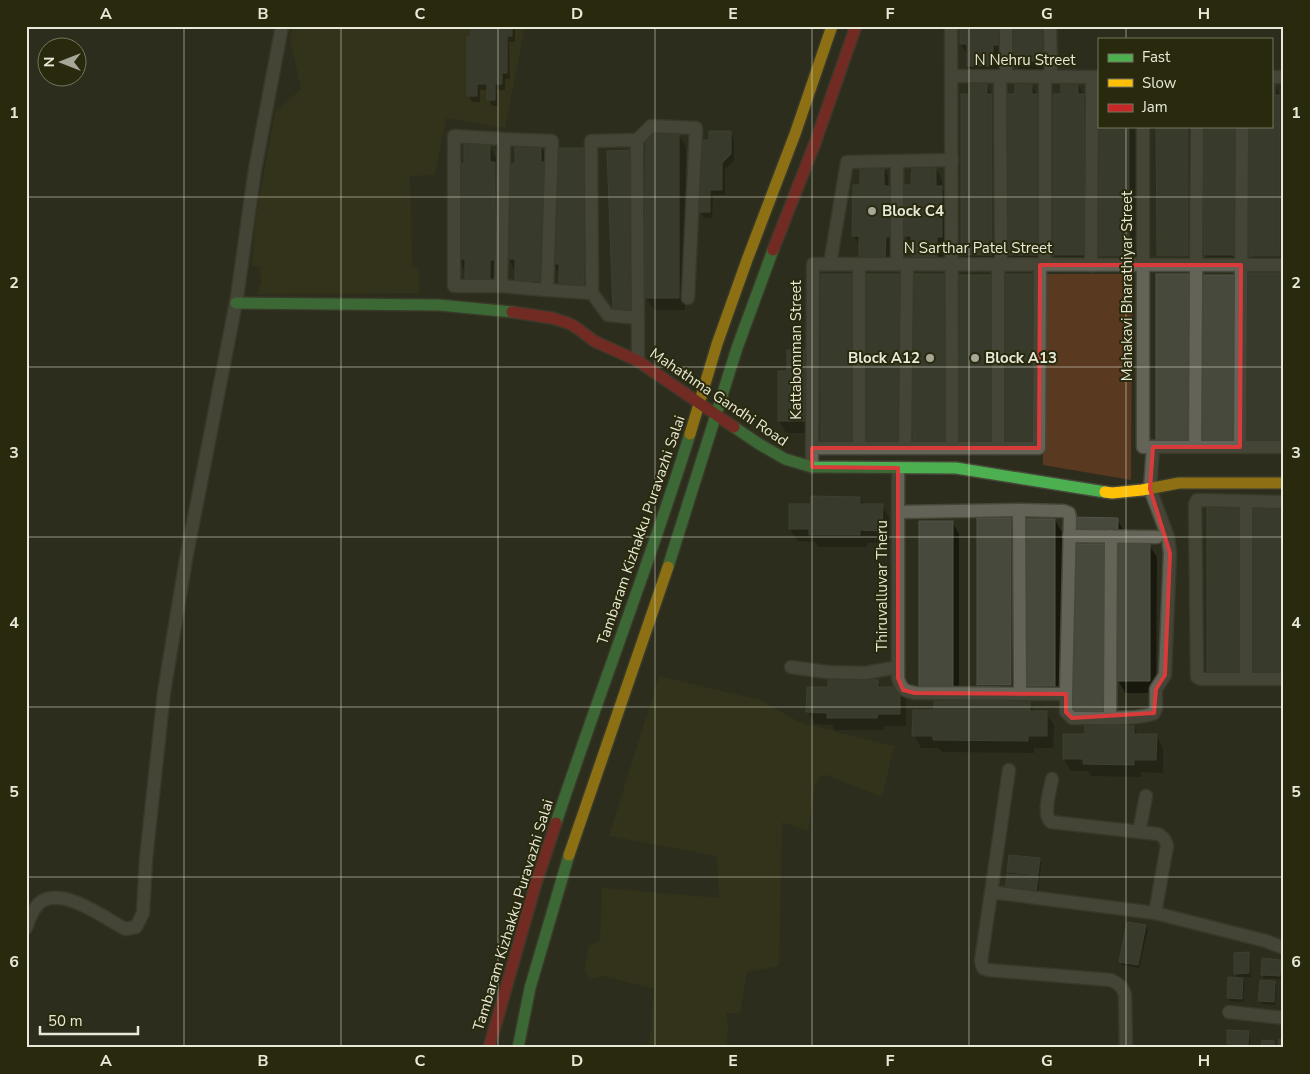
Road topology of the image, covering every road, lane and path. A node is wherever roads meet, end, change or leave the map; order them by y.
1 (282, 26) edge
2 (832, 26) edge
3 (856, 26) edge
4 (951, 26) edge
5 (1006, 26) edge
6 (1050, 26) edge
7 (952, 76) junction
8 (1003, 76) junction
9 (1048, 76) junction
10 (1095, 77) edge
11 (1143, 128) edge
12 (1197, 128) edge
13 (1242, 128) edge
14 (504, 139) junction
15 (637, 140) junction
16 (952, 160) junction
17 (897, 161) junction
18 (813, 264) joint
19 (830, 264) junction
20 (859, 264) junction
21 (902, 264) junction
22 (952, 265) junction
23 (1000, 265) junction
24 (1042, 265) junction
25 (1091, 265) junction
26 (1143, 265) junction
27 (1196, 265) junction
28 (1241, 265) junction
29 (1284, 265) edge
30 (501, 286) junction
31 (547, 290) junction
32 (592, 293) junction
33 (688, 298) dead end
34 (236, 303) junction
35 (638, 318) junction
36 (638, 361) junction
37 (700, 402) junction
38 (717, 414) junction
39 (1148, 447) junction
40 (1195, 447) junction
41 (1240, 447) junction
42 (1284, 447) edge
43 (812, 448) junction
44 (859, 448) junction
45 (905, 448) junction
46 (952, 448) junction
47 (998, 448) junction
48 (812, 467) junction
49 (898, 468) junction
50 (1284, 483) edge
51 (1150, 489) junction
52 (1246, 502) junction
53 (1284, 502) edge
54 (1019, 510) junction
55 (899, 512) junction
56 (1070, 536) junction
57 (1111, 536) junction
58 (1156, 537) dead end
59 (791, 667) dead end
60 (898, 667) junction
61 (1246, 679) junction
62 (1284, 679) edge
63 (1020, 694) junction
64 (1066, 694) junction
65 (1110, 717) junction
66 (1009, 770) dead end
67 (1052, 779) dead end
68 (1146, 796) dead end
69 (1139, 832) junction
70 (991, 892) junction
71 (1156, 913) junction
72 (26, 928) edge
73 (1284, 948) edge
74 (1229, 1012) dead end
75 (1284, 1018) edge
76 (489, 1048) edge
77 (518, 1048) edge
78 (1126, 1048) edge

1 - 34 street
2 - 37 main road, Tambaram Kizhakku Puravazhi Salai
3 - 38 main road
4 - 7 street
5 - 8 street
6 - 9 street
7 - 8 street, N Nehru Street
7 - 16 street
8 - 9 street, N Nehru Street
8 - 23 street
9 - 10 street, N Nehru Street
9 - 24 street
10 - 25 street
11 - 26 street, Mahakavi Bharathiyar Street
12 - 27 street
13 - 28 street
14 - 30 street
14 - 30 street
14 - 31 street
15 - 32 street
15 - 33 street
15 - 35 street
16 - 17 street
16 - 22 street
17 - 19 street
17 - 21 street
18 - 19 street, N Sarthar Patel Street
18 - 43 street, Kattabomman Street
19 - 20 street, N Sarthar Patel Street
20 - 21 street, N Sarthar Patel Street
20 - 44 street
21 - 22 street, N Sarthar Patel Street
21 - 45 street
22 - 23 street, N Sarthar Patel Street
22 - 46 street
23 - 24 street, N Sarthar Patel Street
23 - 47 street
24 - 25 street, N Sarthar Patel Street
24 - 47 street
25 - 26 street, N Sarthar Patel Street
26 - 27 street, N Sarthar Patel Street
26 - 39 street, Mahakavi Bharathiyar Street
27 - 28 street, N Sarthar Patel Street
27 - 40 street
28 - 29 street, N Sarthar Patel Street
28 - 41 street
30 - 31 street
31 - 32 street
32 - 35 street
34 - 36 main road, Mahathma Gandhi Road
34 - 72 street
35 - 36 street
36 - 37 main road, Mahathma Gandhi Road
37 - 38 main road, Mahathma Gandhi Road
37 - 76 main road, Tambaram Kizhakku Puravazhi Salai
38 - 48 main road, Mahathma Gandhi Road
38 - 77 main road
39 - 40 street
39 - 51 street, Mahakavi Bharathiyar Street
40 - 41 street
41 - 42 street
43 - 44 street
43 - 48 street, Kattabomman Street
44 - 45 street
45 - 46 street
46 - 47 street
48 - 49 main road, Mahathma Gandhi Road
49 - 51 main road, Mahathma Gandhi Road
49 - 55 street, Thiruvalluvar Theru
50 - 51 main road, Mahathma Gandhi Road
51 - 65 street
52 - 53 street
52 - 61 street
52 - 61 street
54 - 55 street
54 - 56 street
54 - 63 street
55 - 60 street, Thiruvalluvar Theru
56 - 57 street
56 - 64 street
57 - 58 street
57 - 65 street
59 - 60 street
60 - 63 street, Thiruvalluvar Theru
61 - 62 street
63 - 64 street
64 - 65 street
66 - 70 street
67 - 69 street
68 - 69 street
69 - 71 street
70 - 71 street
70 - 78 street
71 - 73 street
74 - 75 street

